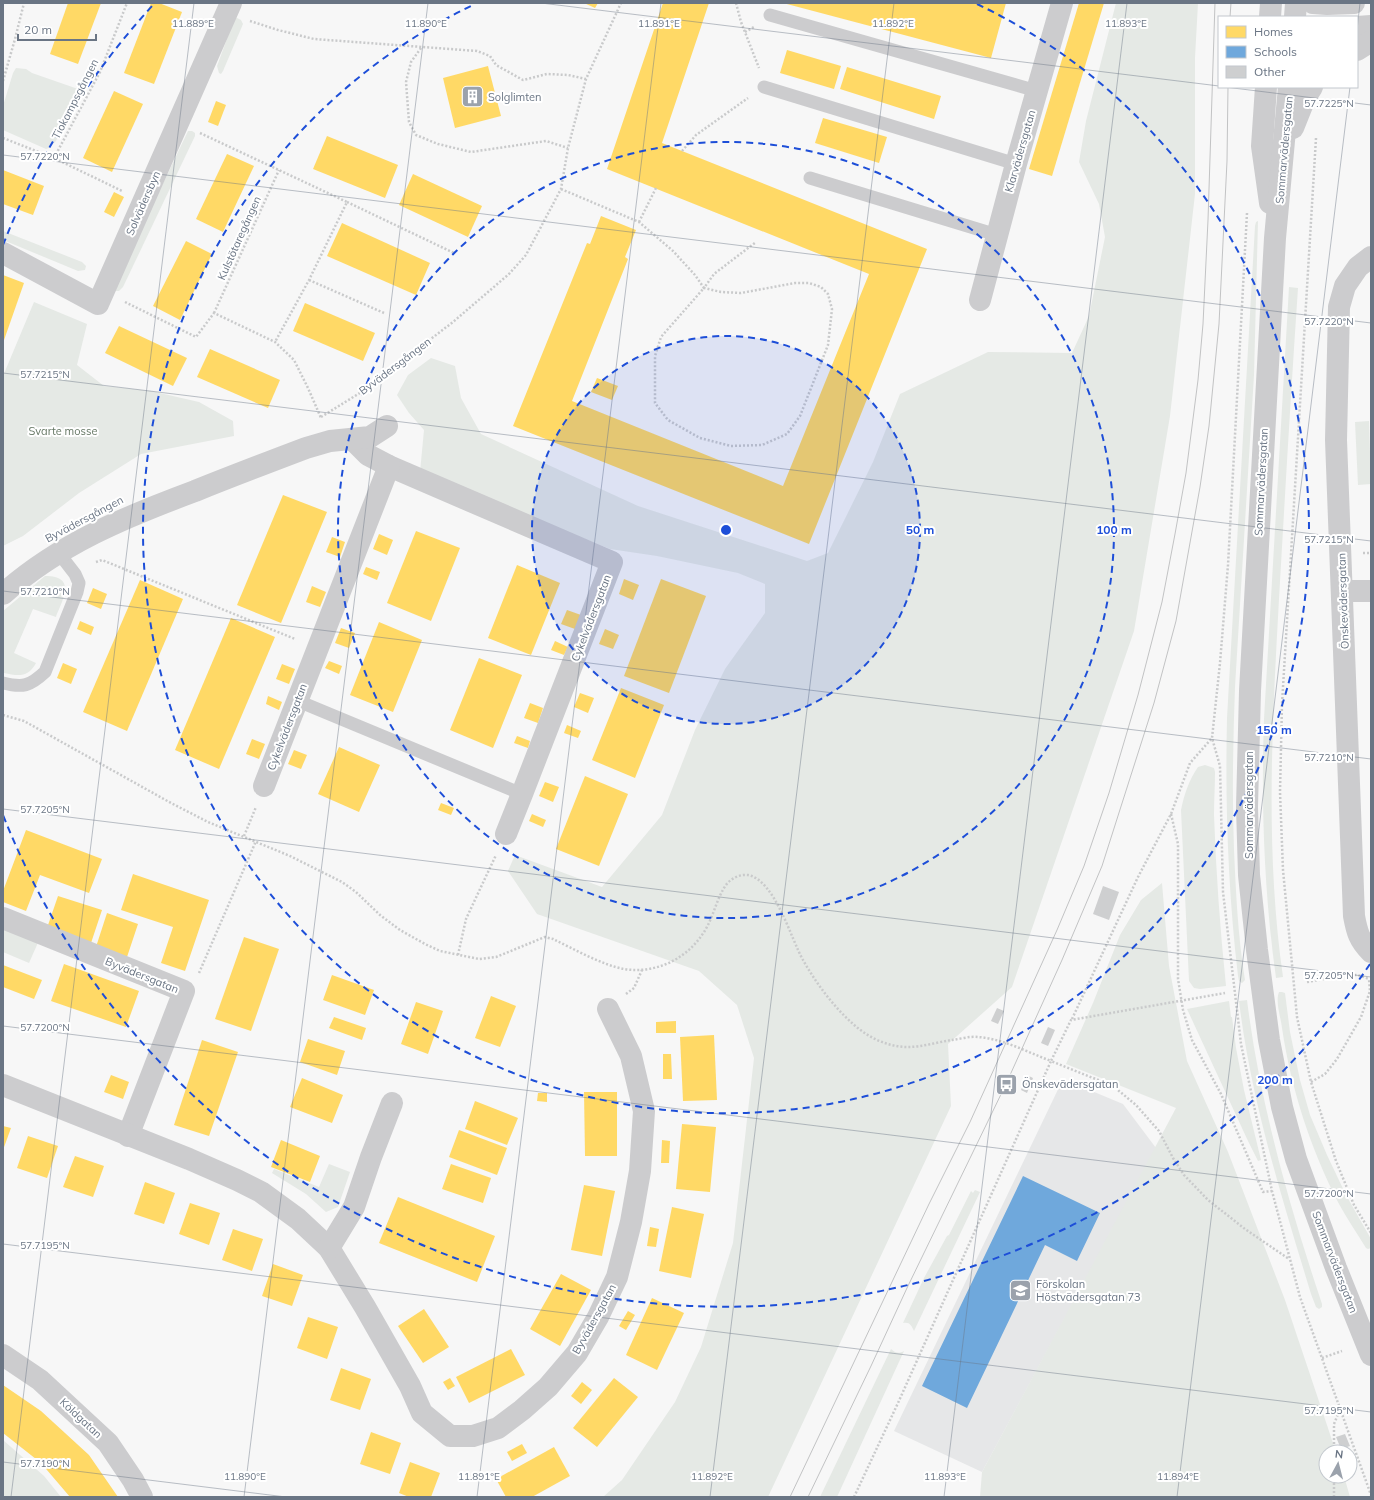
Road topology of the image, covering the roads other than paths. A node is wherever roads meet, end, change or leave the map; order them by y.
1 (1062, 3) edge
2 (1271, 3) edge
3 (1296, 3) edge
4 (1313, 3) edge
5 (1354, 3) edge
6 (230, 7) edge
7 (770, 15) dead end
8 (1270, 16) edge
9 (1295, 16) edge
10 (1371, 26) edge
11 (1358, 27) edge
12 (1371, 41) edge
13 (1358, 49) edge
14 (764, 87) road end
15 (1266, 88) edge
16 (1289, 88) edge
17 (1311, 88) edge
18 (1037, 91) junction
19 (1284, 154) junction
20 (1016, 164) junction
21 (810, 178) dead end
22 (997, 235) junction
23 (1276, 238) junction
24 (3, 253) edge
25 (1371, 257) edge
26 (980, 300) dead end
27 (387, 426) dead end
28 (352, 439) junction
29 (389, 466) junction
30 (58, 552) junction
31 (1371, 590) edge
32 (1342, 591) junction
33 (3, 594) edge
34 (3, 683) edge
35 (298, 701) junction
36 (264, 786) dead end
37 (522, 794) junction
38 (506, 834) road end
39 (3, 918) edge
40 (1371, 952) edge
41 (608, 1009) dead end
42 (3, 1085) edge
43 (392, 1103) dead end
44 (128, 1136) junction
45 (329, 1248) junction
46 (3, 1355) edge
47 (1371, 1355) edge
48 (142, 1497) edge

1 - 18 street, Klarvädersgatan
2 - 8 street
3 - 9 street
4 - 5 street
6 - 24 street, Solvädersbyn
7 - 18 lane
10 - 11 street
12 - 13 street
14 - 20 lane
15 - 23 street, Sommarvädersgatan
16 - 19 street, Sommarvädersgatan
17 - 19 street
18 - 20 street, Klarvädersgatan
19 - 23 street, Sommarvädersgatan
20 - 22 street, Klarvädersgatan
21 - 22 lane
22 - 26 street, Klarvädersgatan
23 - 47 street, Sommarvädersgatan
25 - 32 street, Önskevädersgatan
27 - 28 street, Byvädersgången
28 - 29 street, Cykelvädersgatan
28 - 30 street, Byvädersgången
29 - 35 street, Cykelvädersgatan
29 - 37 street, Cykelvädersgatan
30 - 33 street, Byvädersgången
30 - 34 lane
31 - 32 street
32 - 40 street, Önskevädersgatan
35 - 36 street, Cykelvädersgatan
35 - 37 lane
37 - 38 street, Cykelvädersgatan
39 - 44 street, Byvädersgatan
41 - 45 street, Byvädersgatan
42 - 44 street, Byvädersgatan
43 - 45 street
44 - 45 street, Byvädersgatan
46 - 48 street, Köldgatan

